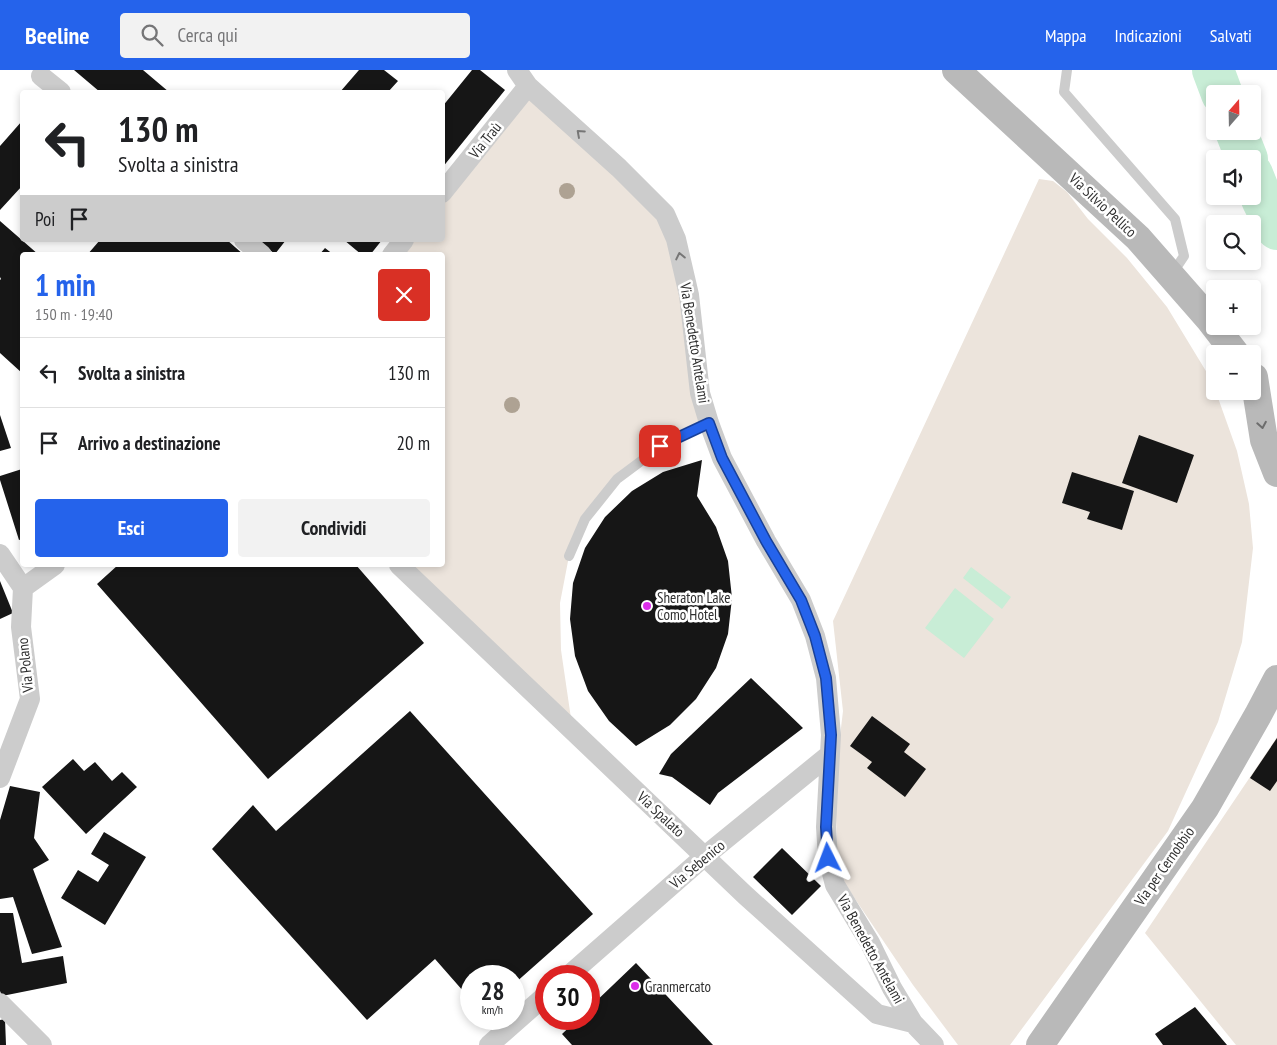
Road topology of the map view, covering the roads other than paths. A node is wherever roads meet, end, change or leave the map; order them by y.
1 (517, 70) edge
2 (956, 70) edge
3 (1067, 70) edge
4 (41, 76) dead end
5 (528, 86) junction
6 (58, 90) edge
7 (445, 189) edge
8 (246, 242) edge
9 (402, 242) edge
10 (258, 252) edge
11 (394, 252) edge
12 (1171, 276) junction
13 (1229, 345) edge
14 (1261, 387) edge
15 (1257, 400) edge
16 (1277, 408) edge
17 (709, 423) junction
18 (1277, 473) edge
19 (0, 554) edge
20 (569, 556) dead end
21 (52, 567) edge
22 (401, 567) edge
23 (23, 588) junction
24 (1277, 672) edge
25 (1277, 680) edge
26 (829, 755) junction
27 (0, 778) edge
28 (705, 856) junction
29 (581, 965) edge
30 (0, 1003) edge
31 (535, 1005) edge
32 (913, 1023) junction
33 (42, 1045) edge
34 (490, 1045) edge
35 (934, 1045) edge
36 (1040, 1045) edge

1 - 5 street, Via Benedetto Antelami
2 - 12 main road, Via Silvio Pellico
3 - 12 lane
4 - 6 street
5 - 7 street, Via Traù
17 -> 5 street, Via Benedetto Antelami
8 - 10 street
9 - 11 street
12 - 13 main road, Via Silvio Pellico
14 - 16 main road
15 -> 18 main road
17 - 20 lane
17 - 26 street, Via Benedetto Antelami
19 - 23 street
21 - 23 street
22 - 28 street, Via Spalato
23 - 27 street, Via Polano
24 - 25 main road, Via per Cernobbio
25 - 36 main road, Via per Cernobbio
26 - 28 street, Via Sebenico
26 - 32 street, Via Benedetto Antelami
28 - 29 street, Via Sebenico
28 - 32 street, Via Spalato
30 - 33 street
31 - 34 street
32 - 35 street

